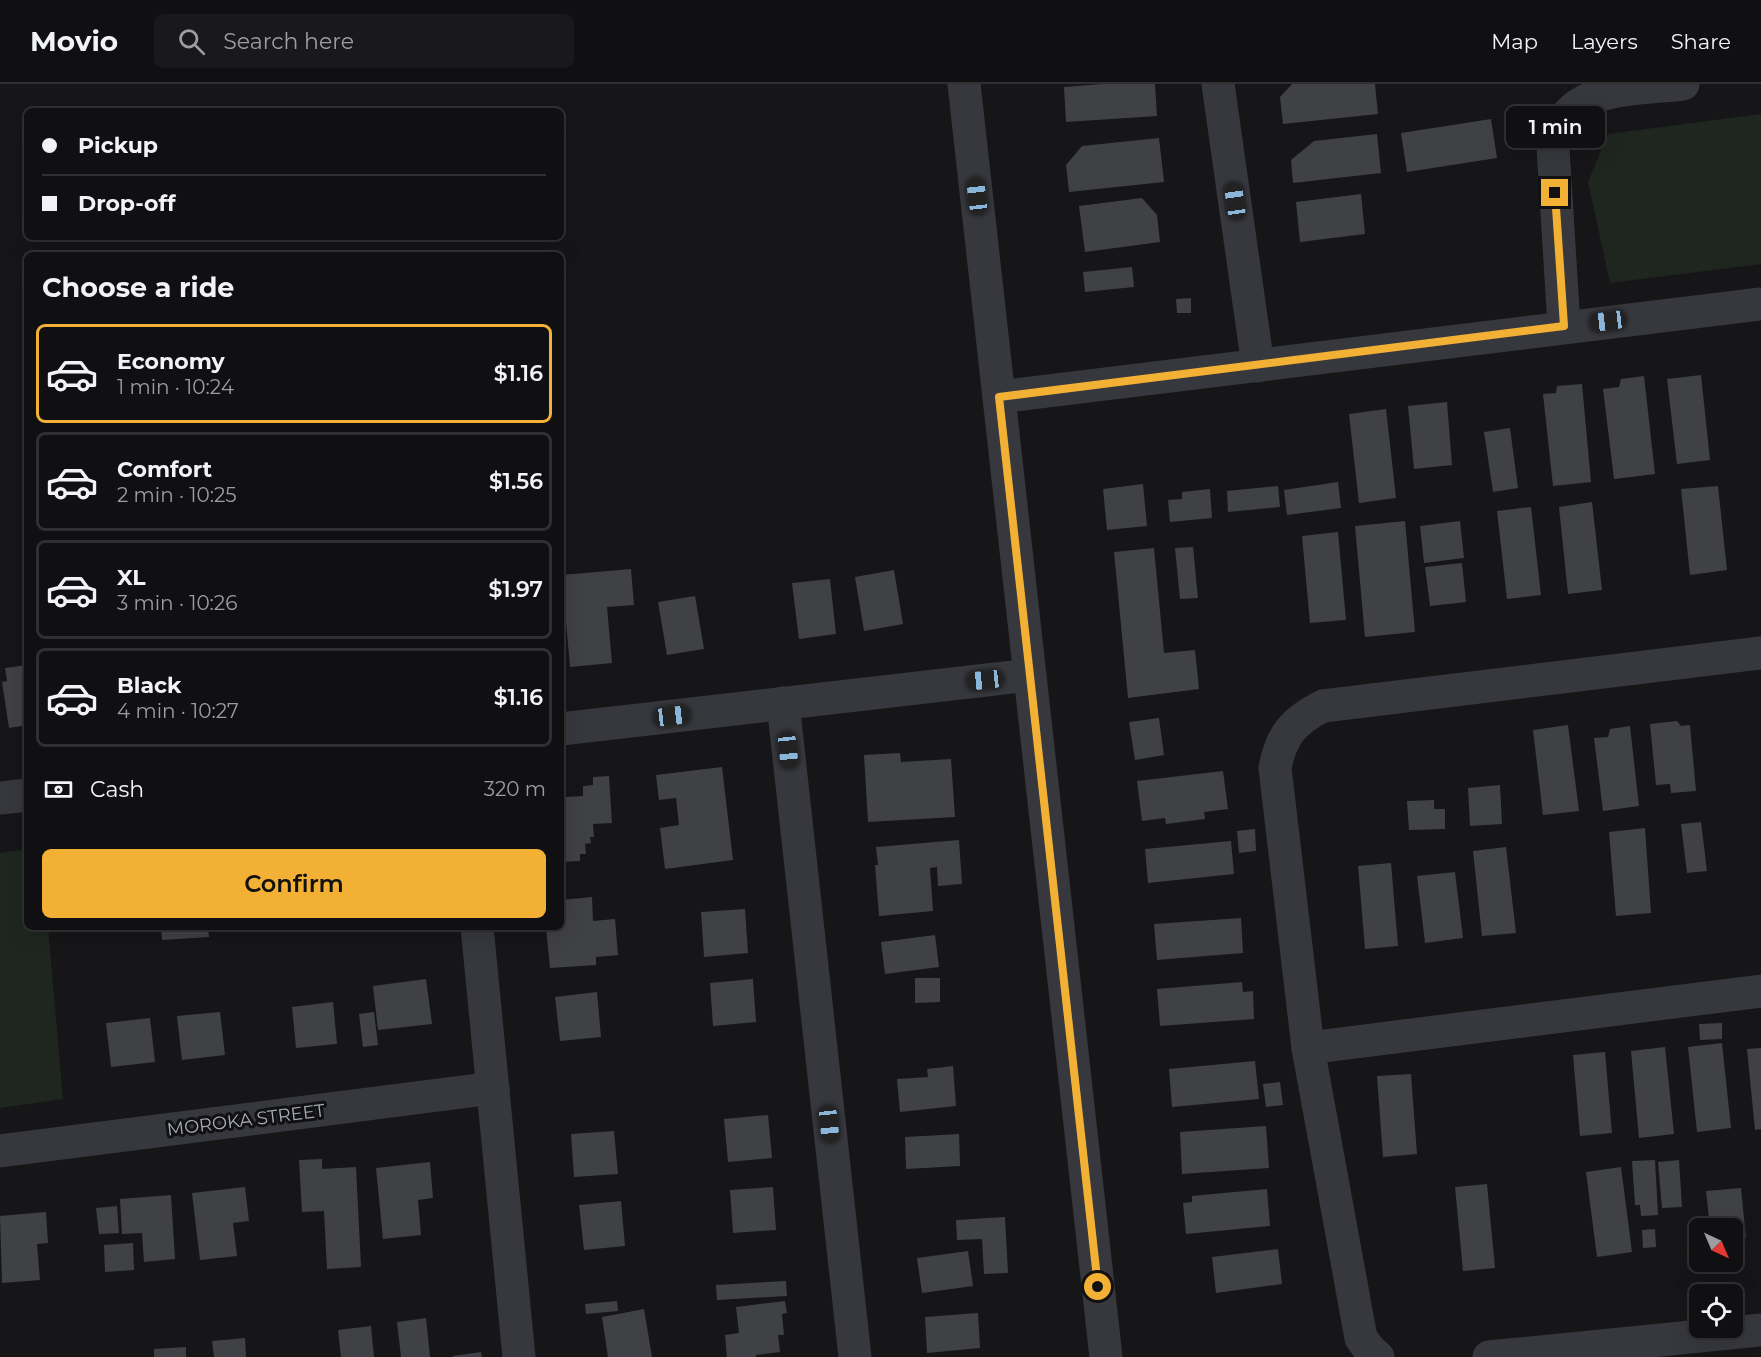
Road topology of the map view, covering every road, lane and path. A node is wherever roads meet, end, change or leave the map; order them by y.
1 (964, 84) edge
2 (1218, 84) edge
3 (1683, 84) edge
4 (1761, 304) edge
5 (1564, 326) junction
6 (1258, 366) junction
7 (999, 397) junction
8 (1761, 652) edge
9 (1030, 675) junction
10 (783, 703) junction
11 (564, 729) edge
12 (24, 795) edge
13 (0, 798) edge
14 (477, 930) edge
15 (1761, 991) edge
16 (1308, 1048) junction
17 (493, 1088) junction
18 (0, 1151) edge
19 (1761, 1330) edge
20 (519, 1357) edge
21 (855, 1357) edge
22 (1106, 1357) edge
23 (1378, 1357) edge
24 (1489, 1357) edge

1 - 7 street
2 - 6 street
3 - 5 street
4 - 5 street
5 - 6 street
6 - 7 street
7 - 9 street
8 - 16 street
9 - 10 street
9 - 22 street
10 - 11 street
10 - 21 street
12 - 13 street
14 - 17 street
15 - 16 street
16 - 23 street
17 - 18 street, MOROKA STREET
17 - 20 street
19 - 24 street

